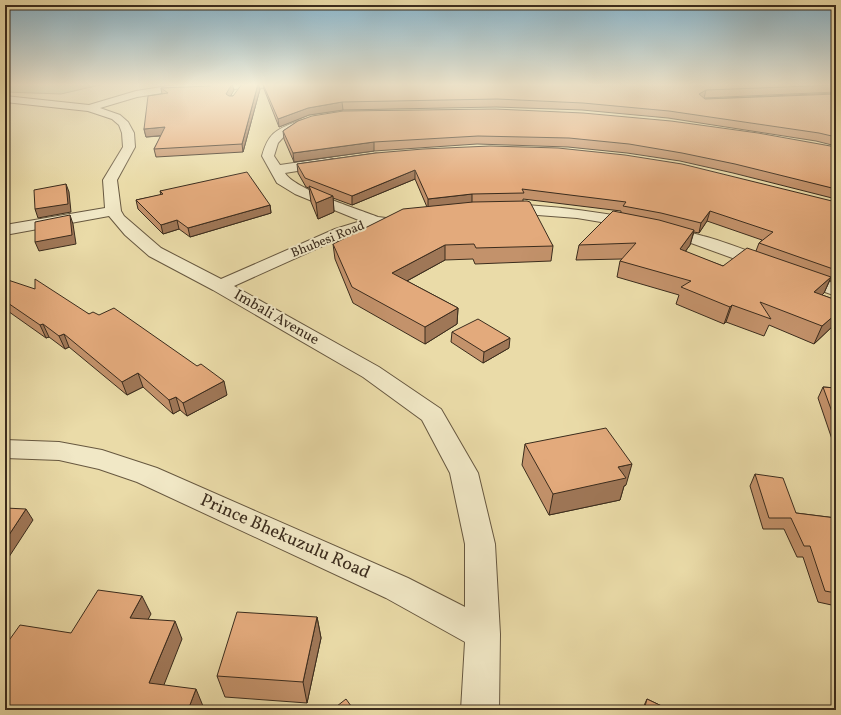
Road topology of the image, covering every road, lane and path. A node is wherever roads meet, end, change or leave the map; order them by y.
1 (116, 117) edge
2 (322, 119) edge
3 (344, 160) edge
4 (276, 170) junction
5 (488, 209) edge
6 (113, 211) junction
7 (395, 219) edge
8 (374, 222) junction
9 (5, 230) edge
10 (220, 286) junction
11 (836, 290) edge
12 (5, 449) edge
13 (483, 634) junction
14 (480, 710) edge

1 - 6 street
2 - 4 street
3 - 4 street
4 - 8 street
5 - 11 street
6 - 9 street
6 - 10 street, Imbali Avenue
7 - 8 street, Bhubesi Road
8 - 10 street, Bhubesi Road
10 - 13 street, Imbali Avenue
12 - 13 street, Prince Bhekuzulu Road
13 - 14 street

